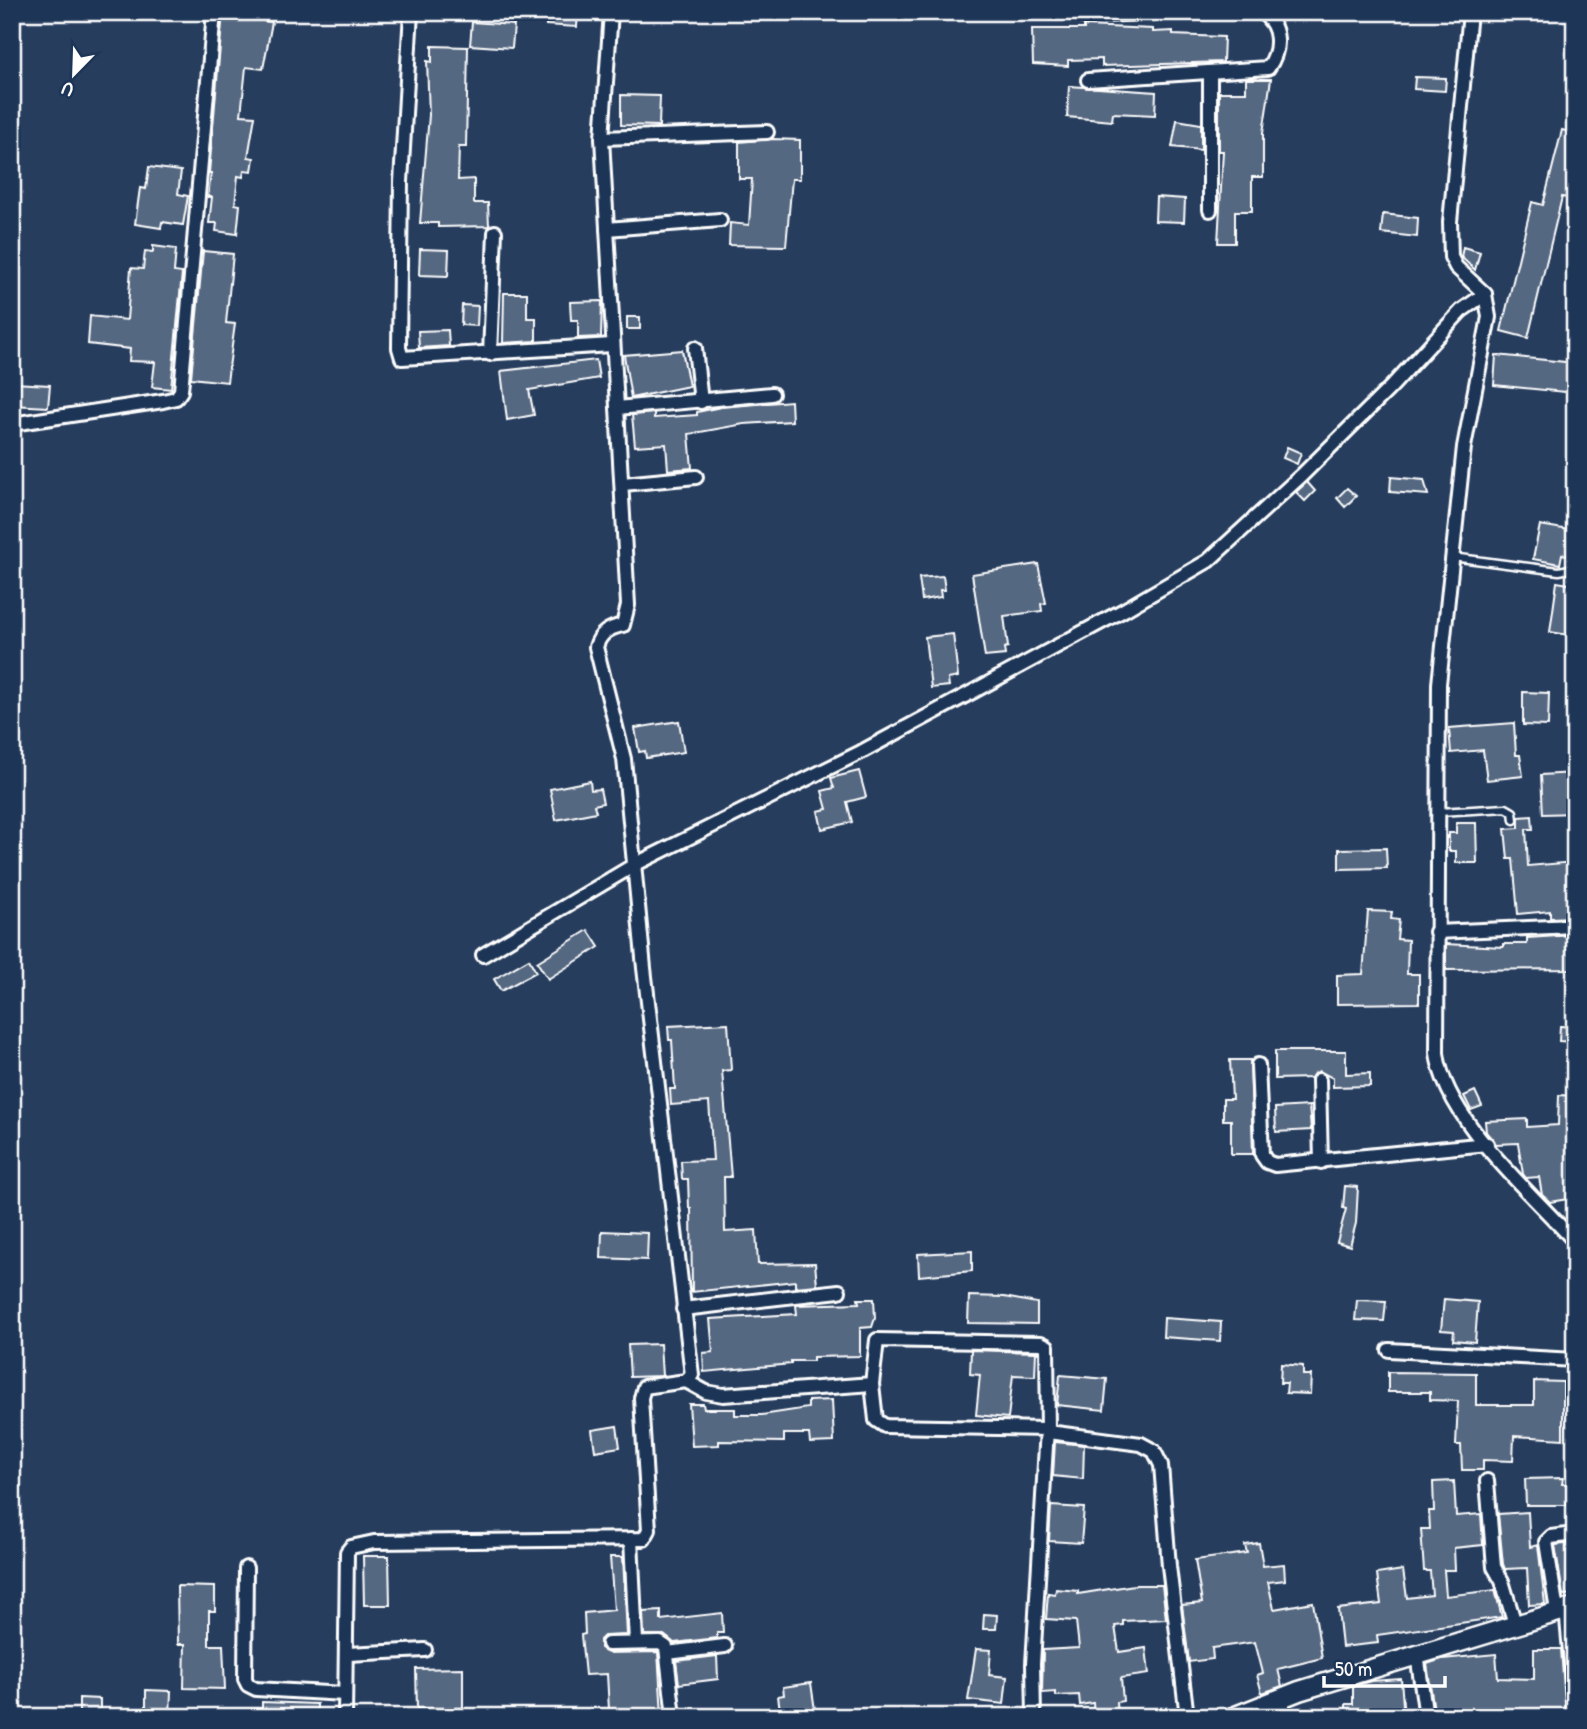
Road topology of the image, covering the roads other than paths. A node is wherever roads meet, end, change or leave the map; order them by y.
1 (214, 12) edge
2 (411, 12) edge
3 (611, 12) edge
4 (1162, 12) edge
5 (1261, 12) edge
6 (1470, 12) edge
7 (1083, 16) dead end
8 (1210, 72) junction
9 (1088, 80) dead end
10 (767, 132) dead end
11 (603, 138) junction
12 (1210, 210) dead end
13 (720, 220) dead end
14 (607, 229) junction
15 (495, 232) dead end
16 (1485, 294) junction
17 (612, 345) junction
18 (695, 348) dead end
19 (490, 354) junction
20 (772, 394) dead end
21 (701, 402) junction
22 (617, 408) junction
23 (12, 424) edge
24 (696, 477) dead end
25 (623, 484) junction
26 (1452, 557) junction
27 (1575, 568) edge
28 (1437, 812) junction
29 (1514, 820) dead end
30 (636, 864) junction
31 (1575, 926) edge
32 (1436, 932) junction
33 (483, 955) dead end
34 (1258, 1065) dead end
35 (1319, 1080) dead end
36 (1487, 1144) junction
37 (1321, 1162) junction
38 (1575, 1242) edge
39 (839, 1291) dead end
40 (683, 1309) junction
41 (1389, 1350) dead end
42 (1575, 1360) edge
43 (686, 1381) junction
44 (872, 1384) junction
45 (1047, 1429) junction
46 (1487, 1481) dead end
47 (1575, 1534) edge
48 (631, 1539) junction
49 (246, 1568) dead end
50 (1566, 1609) edge
51 (1515, 1624) junction
52 (636, 1642) junction
53 (608, 1644) dead end
54 (725, 1646) dead end
55 (425, 1650) dead end
56 (667, 1653) junction
57 (348, 1654) junction
58 (1417, 1654) junction
59 (345, 1695) junction
60 (1283, 1697) junction
61 (1575, 1704) edge
62 (345, 1717) edge
63 (674, 1717) edge
64 (1034, 1717) edge
65 (1187, 1717) edge
66 (1233, 1717) edge
67 (1283, 1717) edge
68 (1426, 1717) edge

1 - 23 street
2 - 19 street
3 - 11 street
4 - 7 street
5 - 8 street
6 - 16 street
8 - 9 street
8 - 12 street
10 - 11 street
11 - 14 street
13 - 14 street
14 - 17 street
15 - 19 street
16 - 26 street
16 - 30 street
17 - 19 street
17 - 22 street
18 - 21 street
20 - 21 street
21 - 22 street
22 - 25 street
24 - 25 street
25 - 30 street
26 - 27 lane
26 - 28 street
28 - 29 lane
28 - 32 street
30 - 33 street
30 - 40 street
31 - 32 street
32 - 36 street
34 - 37 street
35 - 37 street
36 - 37 street
36 - 38 street
39 - 40 street
40 - 43 street
41 - 42 street
43 - 44 street
43 - 48 street
44 - 45 street
44 - 45 street
45 - 64 street
45 - 65 street
46 - 51 street
47 - 50 street
48 - 52 street
48 - 57 street
49 - 59 street
50 - 51 street
50 - 61 street
51 - 58 street
52 - 53 street
52 - 56 street
54 - 56 street
55 - 57 street
56 - 63 street
57 - 59 street
58 - 60 street
58 - 68 street
59 - 62 street
60 - 66 street
60 - 67 street

